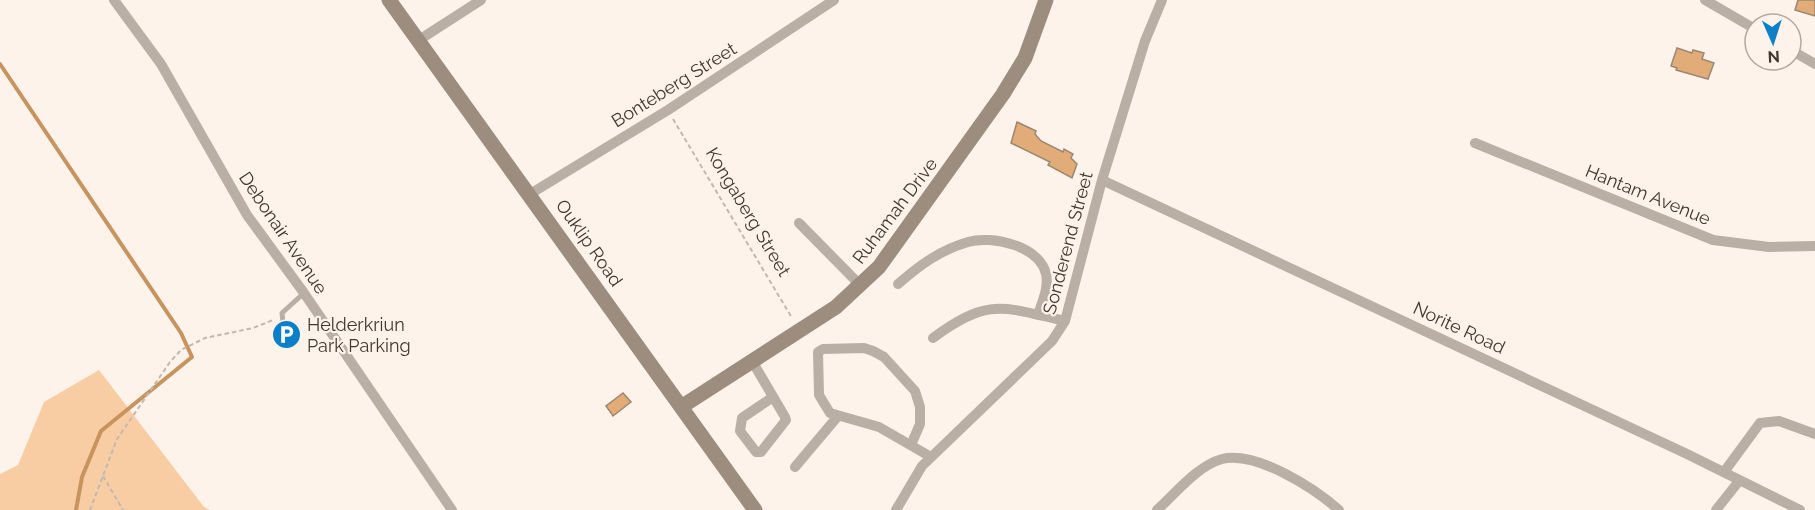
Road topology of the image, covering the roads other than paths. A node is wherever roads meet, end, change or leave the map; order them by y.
1 (114, 0) edge
2 (389, 0) edge
3 (481, 0) edge
4 (834, 0) edge
5 (1046, 0) edge
6 (1162, 0) edge
7 (1706, 0) edge
8 (1743, 22) edge
9 (419, 40) junction
10 (1475, 143) dead end
11 (1102, 180) junction
12 (530, 194) junction
13 (800, 223) dead end
14 (1815, 246) edge
15 (898, 284) dead end
16 (861, 286) junction
17 (304, 293) junction
18 (1038, 315) junction
19 (1065, 321) junction
20 (933, 338) dead end
21 (285, 343) dead end
22 (752, 361) junction
23 (773, 397) junction
24 (681, 407) junction
25 (838, 416) junction
26 (1815, 434) edge
27 (911, 445) junction
28 (931, 457) junction
29 (795, 467) dead end
30 (1724, 472) junction
31 (1739, 481) junction
32 (452, 510) edge
33 (755, 510) edge
34 (896, 510) edge
35 (1157, 510) edge
36 (1339, 510) edge
37 (1716, 510) edge
38 (1800, 510) edge

1 - 17 street, Debonair Avenue
2 - 9 street, Ouklip Road
3 - 9 street
4 - 12 street, Bonteberg Street
5 - 16 street, Ruhamah Drive
6 - 11 street, Sonderend Street
7 - 8 street
9 - 12 street, Ouklip Road
10 - 14 street, Hantam Avenue
11 - 19 street, Sonderend Street
11 - 30 street, Norite Road
12 - 24 street, Ouklip Road
13 - 16 street
15 - 18 street
16 - 22 street, Ruhamah Drive
17 - 21 lane
17 - 32 street, Debonair Avenue
18 - 19 street
18 - 20 street
19 - 28 street, Sonderend Street
22 - 23 street
22 - 24 street, Ruhamah Drive
23 - 23 street
24 - 33 street, Ouklip Road
25 - 27 street
25 - 27 street
25 - 29 street
26 - 30 street
27 - 28 street
28 - 34 street, Sonderend Street
30 - 31 street, Norite Road
31 - 37 street
31 - 38 street, Norite Road
35 - 36 street

